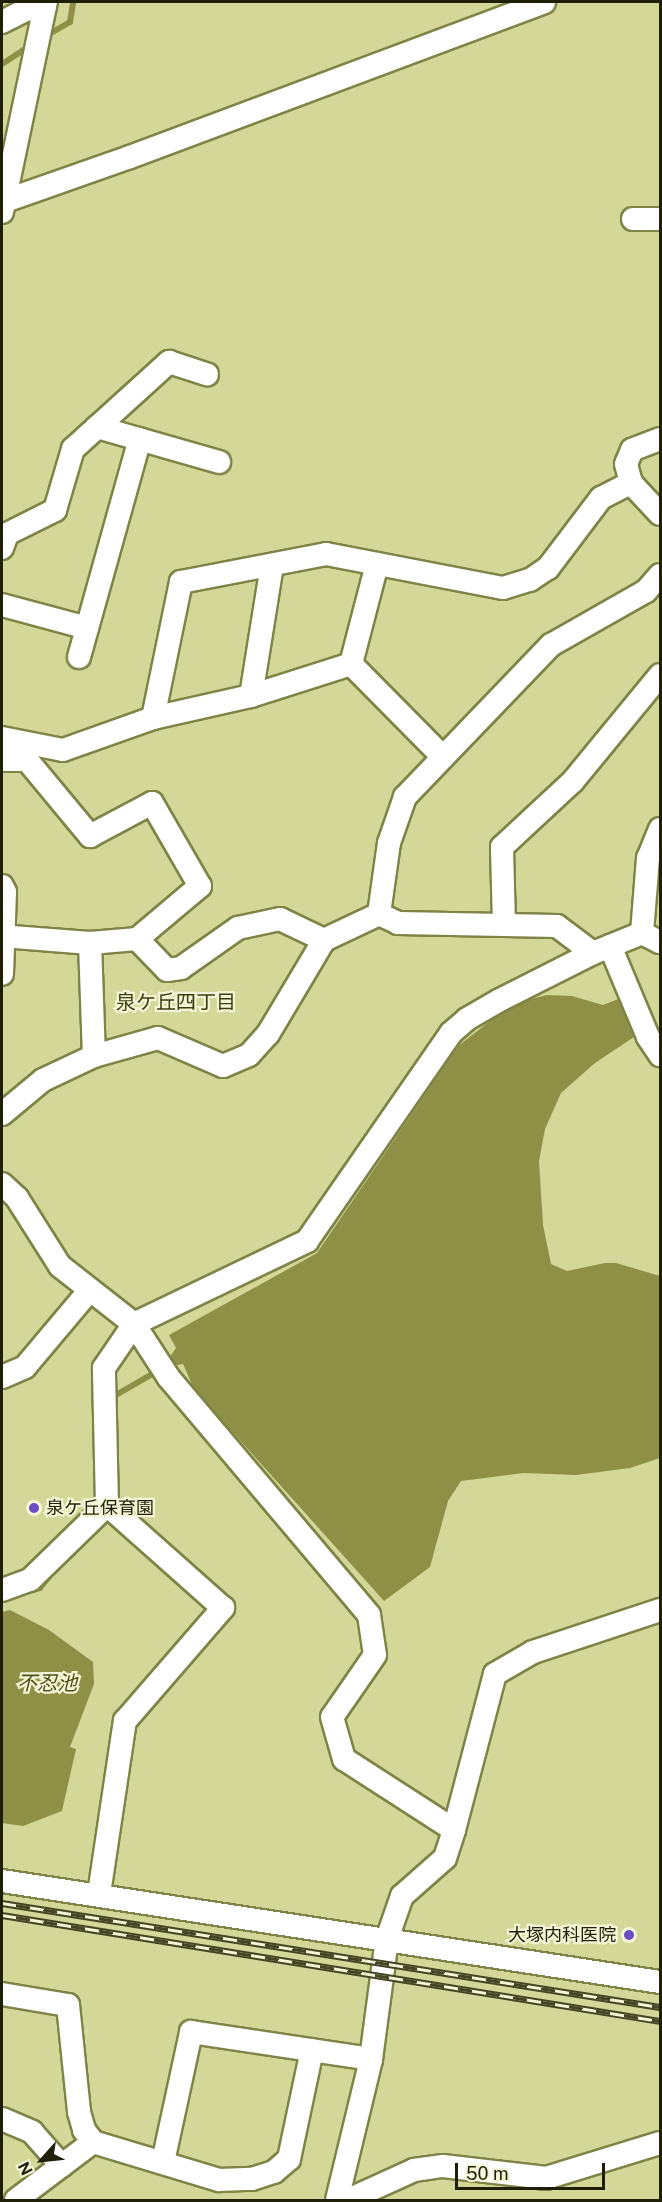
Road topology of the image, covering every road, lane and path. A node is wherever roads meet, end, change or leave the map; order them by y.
1 (544, 2) edge
2 (45, 4) edge
3 (2, 22) edge
4 (3, 206) edge
5 (633, 219) dead end
6 (660, 219) edge
7 (207, 374) dead end
8 (97, 427) junction
9 (140, 439) junction
10 (660, 439) edge
11 (219, 462) dead end
12 (632, 483) junction
13 (658, 508) edge
14 (2, 548) edge
15 (377, 564) junction
16 (272, 565) junction
17 (660, 575) edge
18 (2, 605) edge
19 (87, 628) junction
20 (78, 657) dead end
21 (351, 664) junction
22 (660, 675) edge
23 (251, 696) junction
24 (153, 718) junction
25 (2, 738) edge
26 (442, 756) junction
27 (2, 760) edge
28 (660, 829) edge
29 (2, 886) edge
30 (379, 914) junction
31 (504, 925) junction
32 (3, 936) edge
33 (651, 937) edge
34 (137, 939) junction
35 (324, 940) junction
36 (90, 943) junction
37 (602, 949) junction
38 (2, 974) edge
39 (660, 1055) edge
40 (94, 1056) junction
41 (2, 1114) edge
42 (2, 1184) edge
43 (89, 1291) junction
44 (134, 1324) junction
45 (2, 1377) edge
46 (107, 1505) junction
47 (2, 1590) edge
48 (660, 1610) edge
49 (454, 1830) junction
50 (2, 1881) edge
51 (99, 1894) junction
52 (387, 1939) junction
53 (660, 1982) edge
54 (2, 1994) edge
55 (312, 2050) junction
56 (371, 2059) junction
57 (2, 2119) edge
58 (93, 2142) junction
59 (660, 2143) edge
60 (163, 2162) junction
61 (62, 2166) junction
62 (221, 2190) edge
63 (16, 2200) edge
64 (337, 2200) edge
65 (348, 2200) edge

1 - 4 street
2 - 3 street
2 - 4 street
5 - 6 street
7 - 8 street
8 - 9 street
8 - 14 street
9 - 11 street
9 - 19 street
10 - 12 street
12 - 13 street
12 - 15 street
15 - 16 street
15 - 21 street
16 - 23 street
16 - 24 street
17 - 26 street
18 - 19 street
19 - 20 street
21 - 23 street
21 - 26 street
22 - 31 street
23 - 24 street
24 - 25 street
26 - 30 street
27 - 34 street
28 - 33 street
29 - 32 street
30 - 31 street
30 - 35 street
31 - 37 street
32 - 36 street
32 - 38 street
33 - 37 street
34 - 35 street
34 - 36 street
35 - 40 street
36 - 40 street
37 - 39 street
37 - 44 street
40 - 41 street
42 - 43 street
43 - 44 street
43 - 45 street
44 - 46 street
44 - 49 street
46 - 47 street
46 - 51 street
48 - 49 street
49 - 52 street
50 - 51 street
51 - 52 street
52 - 53 street
52 - 56 street
54 - 58 street
55 - 56 street
55 - 60 street
55 - 62 street
56 - 64 street
57 - 61 street
58 - 60 street
58 - 61 street
59 - 65 street
60 - 62 street
61 - 63 street

